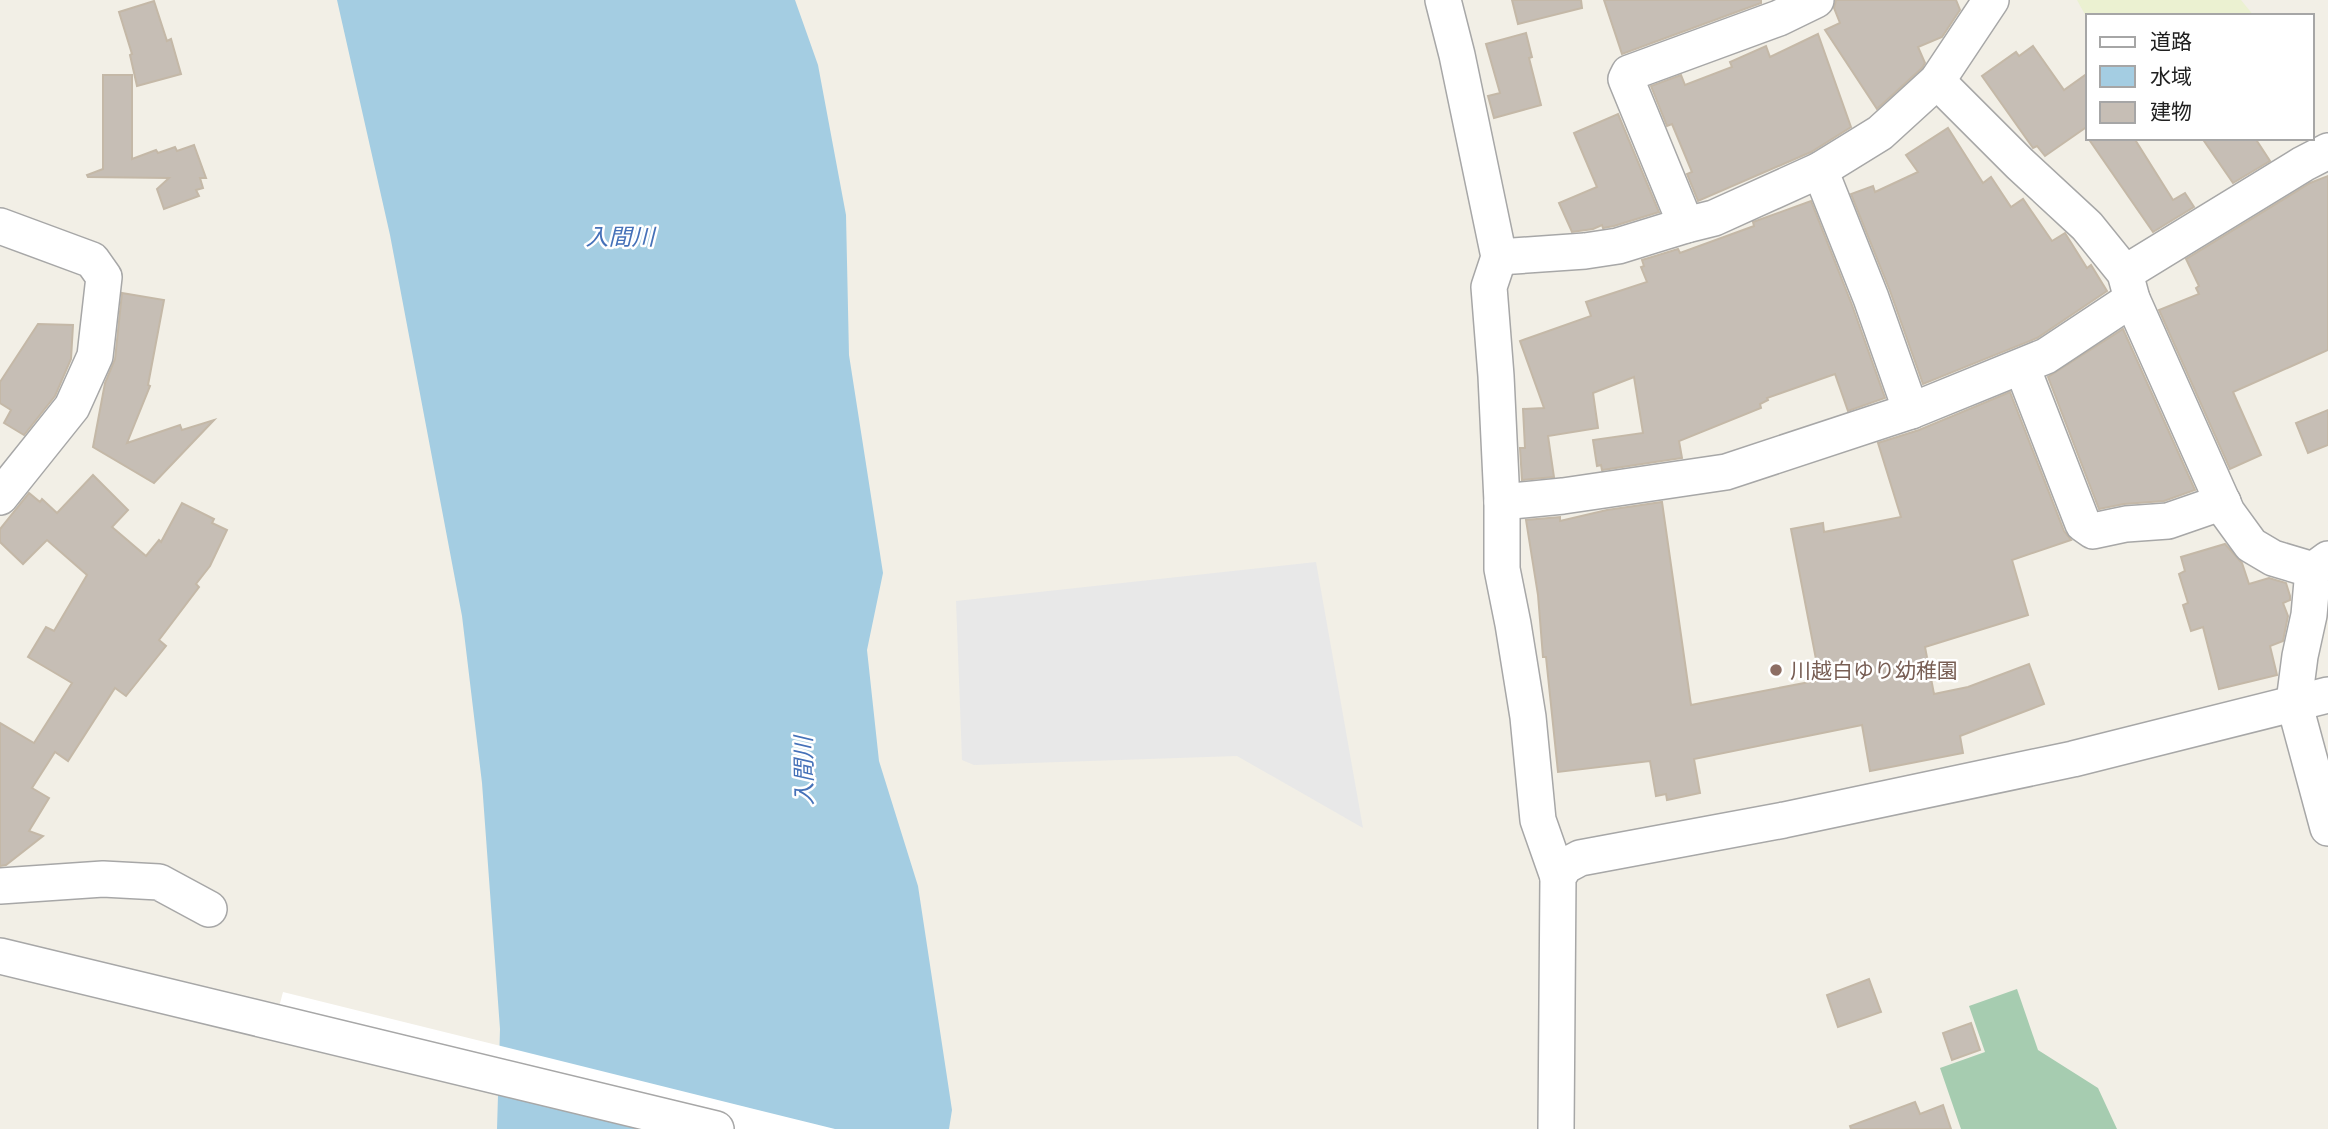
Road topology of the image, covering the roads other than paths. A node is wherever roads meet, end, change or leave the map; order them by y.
1 (1443, 0) edge
2 (1816, 0) edge
3 (1991, 0) edge
4 (1937, 81) junction
5 (2328, 152) edge
6 (1820, 170) junction
7 (1686, 225) junction
8 (0, 226) edge
9 (1499, 257) junction
10 (2128, 286) junction
11 (2022, 367) junction
12 (1911, 411) junction
13 (0, 497) edge
14 (1502, 502) junction
15 (2223, 502) junction
16 (2321, 564) edge
17 (2328, 695) edge
18 (2294, 702) junction
19 (2328, 828) edge
20 (1558, 877) junction
21 (0, 886) edge
22 (209, 909) dead end
23 (0, 956) edge
24 (716, 1129) edge
25 (1556, 1129) edge

1 - 9 street
2 - 7 street
3 - 4 street
4 - 6 street
4 - 10 street
5 - 10 street
6 - 7 street
6 - 12 street
7 - 9 street
8 - 13 street
9 - 14 street
10 - 11 street
10 - 15 street
11 - 12 street
11 - 15 street
12 - 14 street
14 - 20 street
15 - 16 street
16 - 18 street
17 - 18 street
18 - 19 street
18 - 20 street
20 - 25 street
21 - 22 street
23 - 24 street

